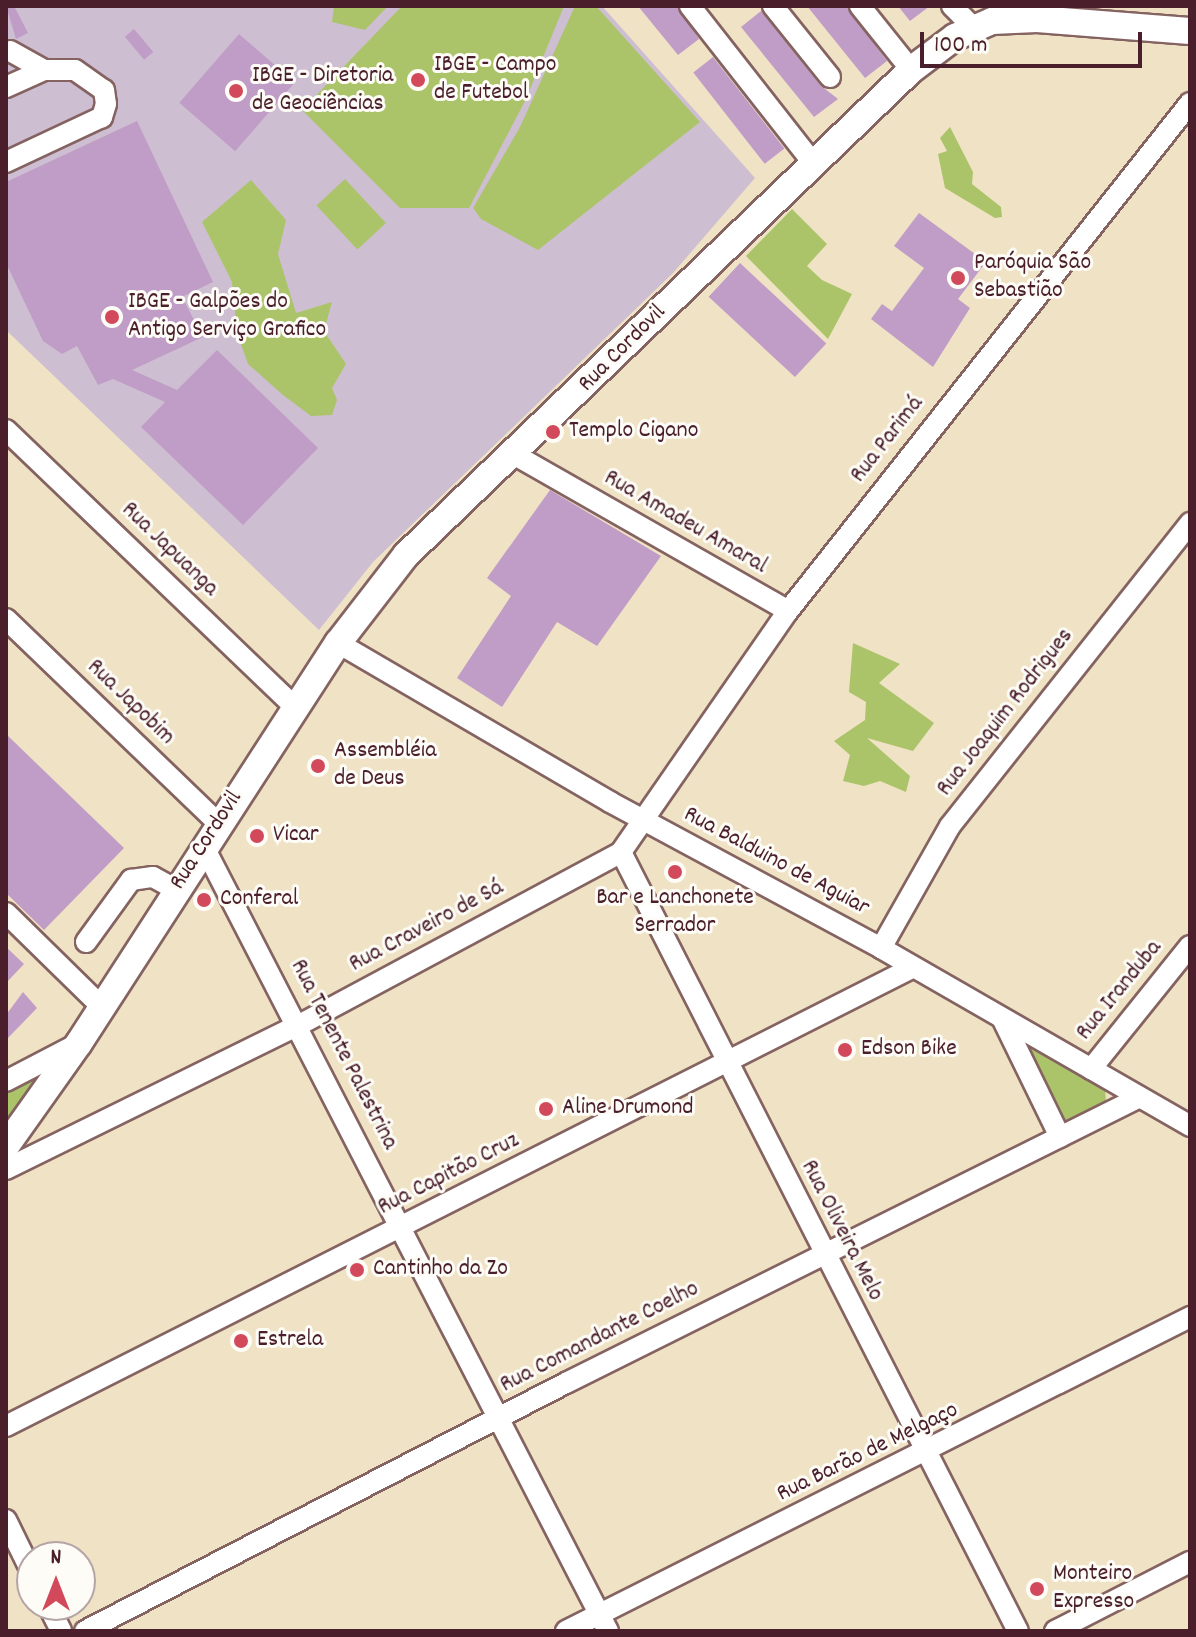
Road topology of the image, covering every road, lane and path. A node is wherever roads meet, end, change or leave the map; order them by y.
1 (690, 6) edge
2 (773, 6) edge
3 (860, 6) edge
4 (952, 6) edge
5 (1128, 6) edge
6 (1155, 6) edge
7 (1098, 24) junction
8 (973, 27) junction
9 (1187, 31) edge
10 (8, 46) edge
11 (44, 70) junction
12 (911, 70) junction
13 (6, 73) edge
14 (830, 77) dead end
15 (6, 87) edge
16 (1190, 103) edge
17 (6, 162) edge
18 (813, 163) junction
19 (6, 430) edge
20 (515, 455) junction
21 (1190, 523) edge
22 (788, 611) junction
23 (6, 619) edge
24 (338, 643) junction
25 (295, 707) junction
26 (646, 821) junction
27 (218, 823) junction
28 (204, 847) junction
29 (621, 852) junction
30 (176, 890) junction
31 (6, 913) edge
32 (86, 942) dead end
33 (1190, 946) edge
34 (881, 948) junction
35 (914, 967) junction
36 (101, 1006) junction
37 (1003, 1020) junction
38 (299, 1025) junction
39 (79, 1043) junction
40 (729, 1063) junction
41 (1091, 1069) junction
42 (6, 1081) edge
43 (1140, 1097) junction
44 (1190, 1126) edge
45 (1060, 1137) junction
46 (6, 1146) edge
47 (6, 1169) edge
48 (401, 1228) junction
49 (823, 1255) junction
50 (1190, 1317) edge
51 (500, 1418) junction
52 (6, 1426) edge
53 (925, 1454) junction
54 (6, 1520) edge
55 (16, 1541) edge
56 (1190, 1562) edge
57 (604, 1622) edge
58 (85, 1631) edge
59 (566, 1631) edge
60 (1018, 1631) edge
61 (1055, 1631) edge

1 - 18 street
2 - 14 street
3 - 12 street
4 - 8 street
5 - 7 main road
6 - 9 main road
7 - 8 main road, Rua Cordovil
7 - 9 main road, Rua Cordovil
8 - 12 main road, Rua Cordovil
10 - 11 street
10 - 13 street
11 - 15 street
11 - 17 street
12 - 18 main road, Rua Cordovil
16 - 22 street, Rua Parimá
18 - 20 main road, Rua Cordovil
19 - 25 street, Rua Japuanga
20 - 22 street, Rua Amadeu Amaral
20 - 24 main road, Rua Cordovil
21 - 34 street, Rua Joaquim Rodrigues
22 - 26 street, Rua Parimá
23 - 27 street, Rua Japobim
24 - 25 main road, Rua Cordovil
24 - 26 street, Rua Balduino de Aguiar
25 - 27 main road, Rua Cordovil
26 - 29 street, Rua Craveiro de Sá
26 - 34 street, Rua Balduino de Aguiar
27 - 28 main road, Rua Cordovil
28 - 30 main road, Rua Cordovil
28 - 38 street, Rua Tenente Palestrina
29 - 38 street, Rua Craveiro de Sá
29 - 40 street, Rua Oliveira Melo
30 - 32 street
30 - 36 main road, Rua Cordovil
31 - 36 street
33 - 41 street, Rua Iranduba
34 - 35 street, Rua Balduino de Aguiar
35 - 37 street, Rua Balduino de Aguiar
35 - 40 street, Rua Capitão Cruz
36 - 39 main road, Rua Cordovil
37 - 41 street, Rua Balduino de Aguiar
37 - 45 street
38 - 47 street, Rua Craveiro de Sá
38 - 48 street, Rua Tenente Palestrina
39 - 42 street
39 - 46 main road, Rua Cordovil
40 - 48 street, Rua Capitão Cruz
40 - 49 street, Rua Oliveira Melo
41 - 43 street, Rua Balduino de Aguiar
43 - 44 street, Rua Balduino de Aguiar
43 - 45 street, Rua Comandante Coelho
45 - 49 street, Rua Comandante Coelho
48 - 51 street, Rua Tenente Palestrina
48 - 52 street, Rua Capitão Cruz
49 - 51 street, Rua Comandante Coelho
49 - 53 street, Rua Oliveira Melo
50 - 53 street, Rua Barão de Melgaço
51 - 57 street, Rua Tenente Palestrina
51 - 58 street, Rua Comandante Coelho
53 - 57 street, Rua Barão de Melgaço
53 - 60 street, Rua Oliveira Melo
54 - 55 street
56 - 61 street
57 - 59 street, Rua Barão de Melgaço

